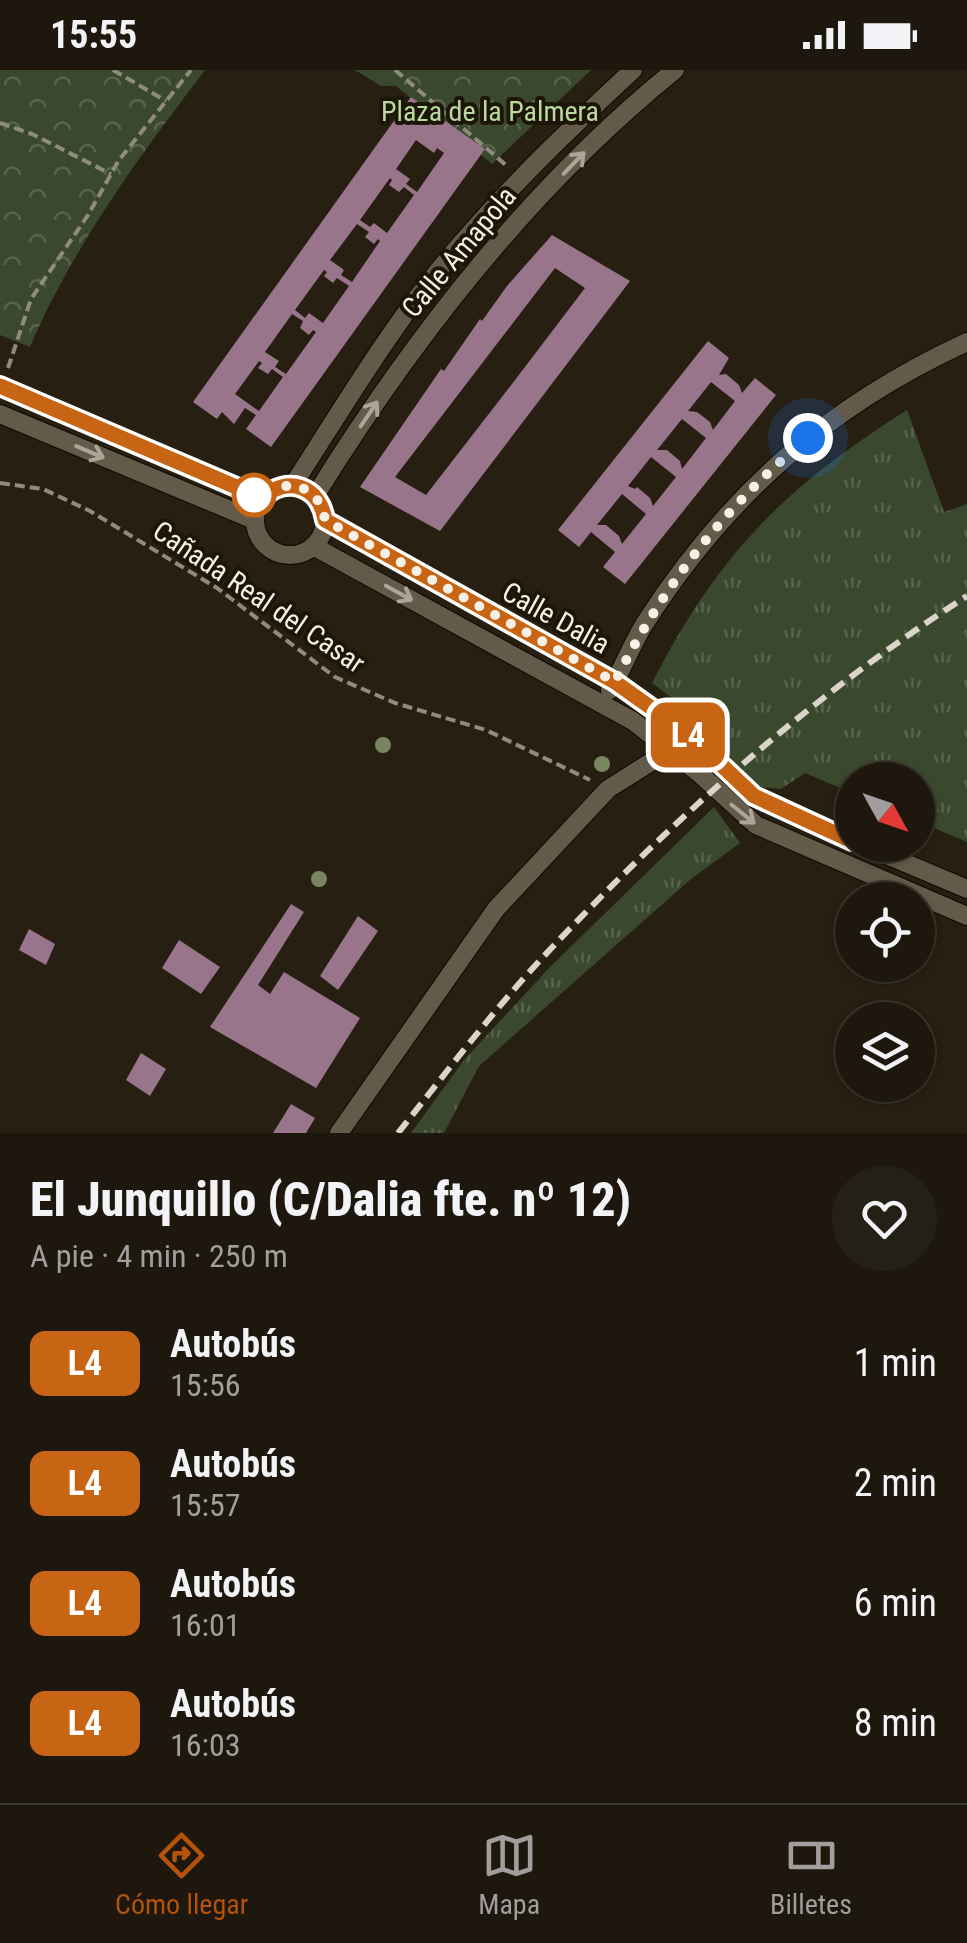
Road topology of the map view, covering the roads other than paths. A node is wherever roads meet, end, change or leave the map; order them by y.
1 (633, 70) edge
2 (675, 70) edge
3 (967, 342) edge
4 (1, 387) edge
5 (0, 414) edge
6 (293, 485) junction
7 (316, 496) junction
8 (262, 498) junction
9 (254, 520) junction
10 (325, 520) junction
11 (313, 546) junction
12 (615, 682) junction
13 (602, 704) junction
14 (692, 737) junction
15 (670, 750) junction
16 (835, 832) edge
17 (902, 862) edge
18 (967, 890) edge
19 (967, 916) edge
20 (339, 1133) edge

1 - 6 street, Calle Amapola
7 -> 2 street, Calle Amapola
3 - 12 street
4 - 8 street
5 -> 9 street
6 - 7 street
6 - 8 street
7 - 10 street
8 - 9 street
9 - 11 street
10 - 11 street
10 - 12 street, Calle Dalia
11 -> 13 street, Calle Dalia
12 - 13 street
12 - 14 street, Calle Dalia
13 - 15 street, Calle Dalia
14 - 15 street
14 - 16 street, Calle Dalia
15 -> 19 street, Calle Dalia
15 - 20 street
17 - 18 street

